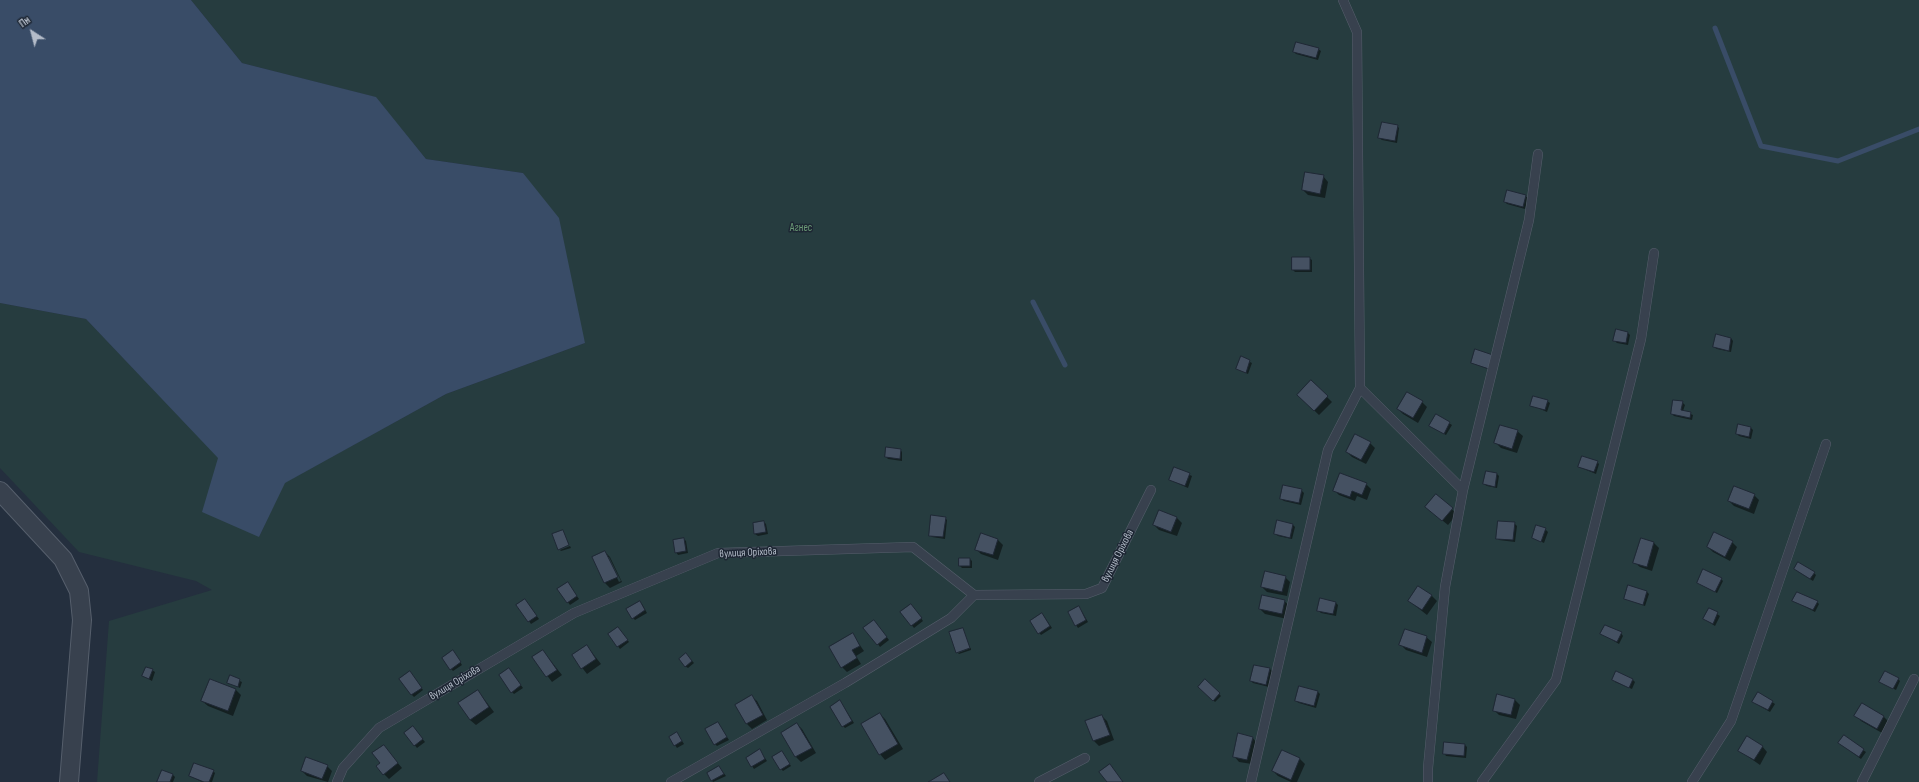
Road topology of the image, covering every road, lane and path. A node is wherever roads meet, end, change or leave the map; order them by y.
1 (1343, 0) edge
2 (1538, 154) dead end
3 (1654, 252) dead end
4 (1360, 388) junction
5 (1826, 444) dead end
6 (1151, 490) dead end
7 (1463, 490) junction
8 (0, 491) edge
9 (974, 595) junction
10 (1919, 686) edge
11 (1085, 758) dead end
12 (69, 782) edge
13 (337, 782) edge
14 (671, 782) edge
15 (1039, 782) edge
16 (1251, 782) edge
17 (1428, 782) edge
18 (1482, 782) edge
19 (1692, 782) edge
20 (1862, 782) edge

1 - 4 lane
2 - 7 lane
3 - 18 lane
4 - 7 lane
4 - 16 lane
5 - 19 lane
6 - 9 lane, вулиця Оріхова
7 - 17 lane
8 - 12 street
9 - 13 lane, вулиця Оріхова
9 - 14 lane
10 - 20 lane
11 - 15 lane

